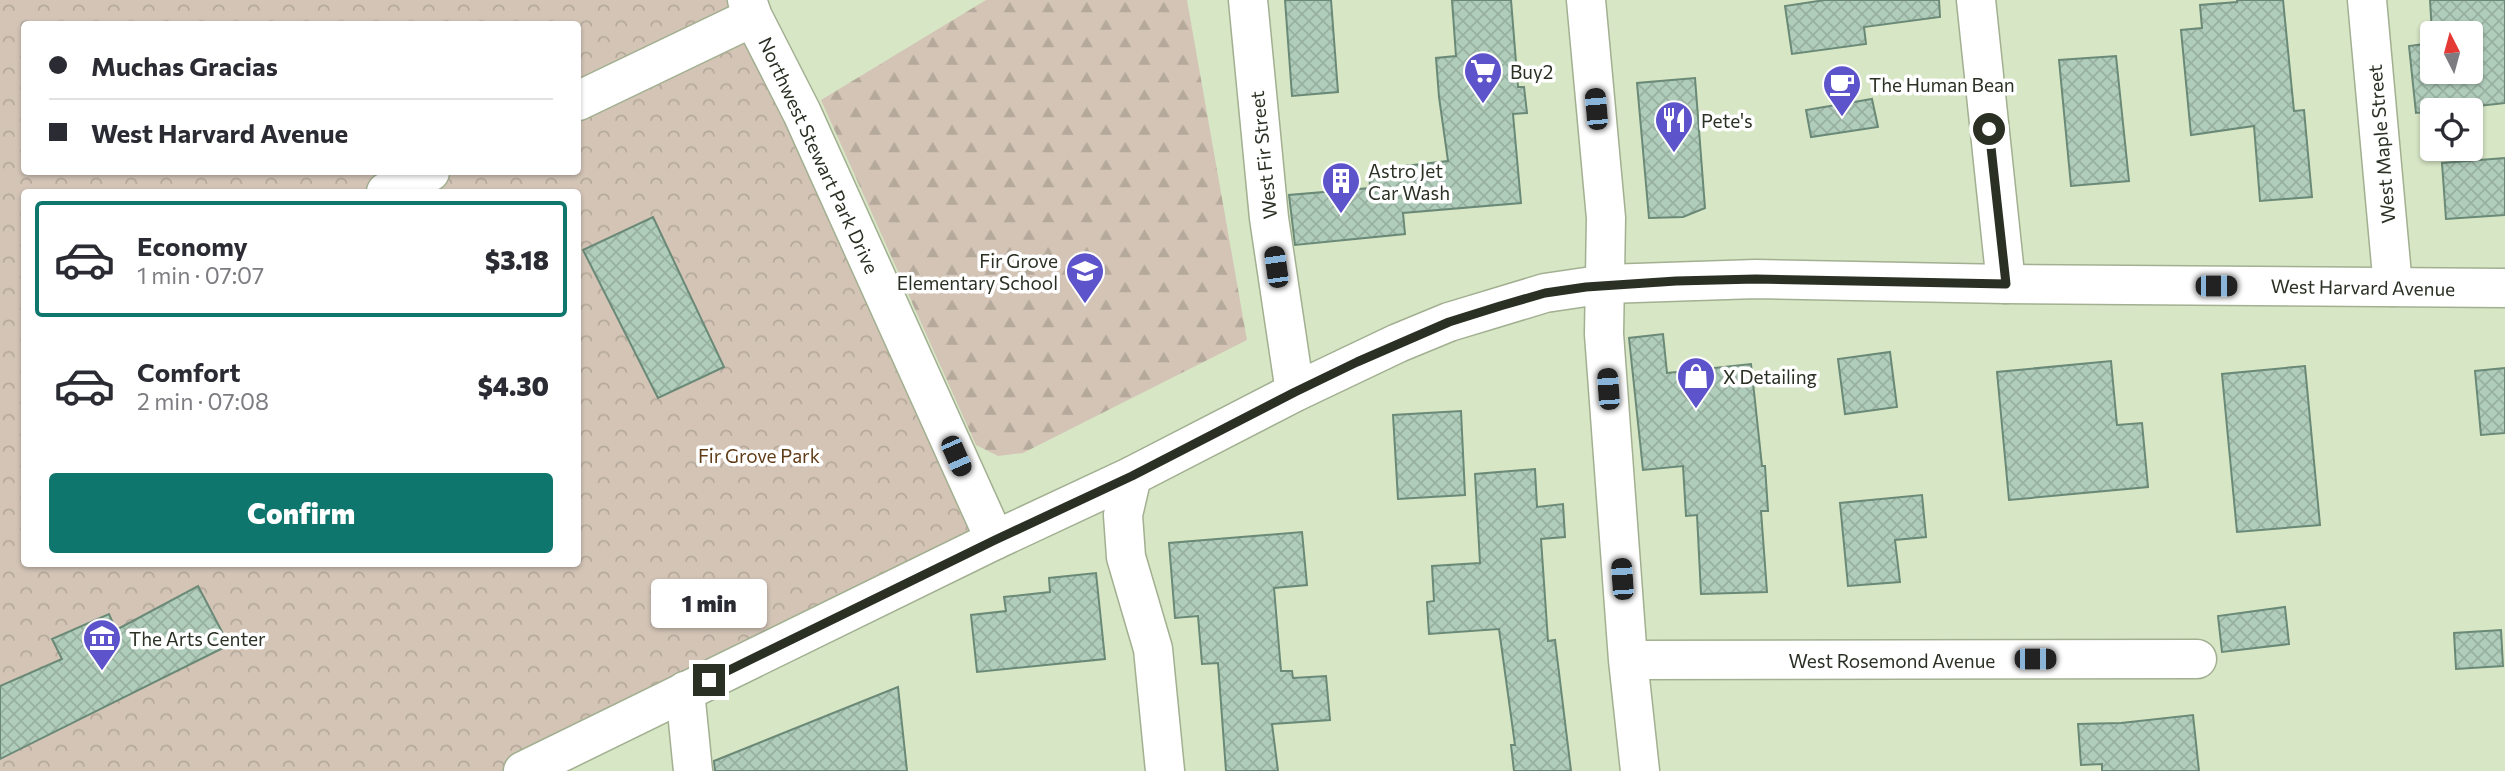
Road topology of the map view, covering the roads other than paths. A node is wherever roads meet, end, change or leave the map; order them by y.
1 (1248, 0) edge
2 (1586, 0) edge
3 (1976, 0) edge
4 (2367, 0) edge
5 (750, 8) edge
6 (581, 99) edge
7 (423, 175) edge
8 (393, 189) edge
9 (1606, 284) junction
10 (2006, 284) junction
11 (2393, 287) junction
12 (2505, 288) edge
13 (1295, 392) junction
14 (1132, 476) junction
15 (995, 540) junction
16 (2197, 659) dead end
17 (1629, 660) junction
18 (685, 691) junction
19 (523, 771) edge
20 (693, 771) edge
21 (1165, 771) edge
22 (1640, 771) edge

1 - 13 street, West Fir Street
2 - 9 street
3 - 10 street
4 - 11 street, West Maple Street
5 - 6 street
5 - 15 street, Northwest Stewart Park Drive
7 - 8 street
9 - 10 street, West Harvard Avenue
9 - 13 street, West Harvard Avenue
9 - 17 street
10 - 11 street, West Harvard Avenue
11 - 12 street, West Harvard Avenue
13 - 14 street, West Harvard Avenue
14 - 15 street, West Harvard Avenue
14 - 21 street
15 - 18 street, West Harvard Avenue
16 - 17 street, West Rosemond Avenue
17 - 22 street
18 - 19 street, West Harvard Avenue
18 - 20 street

